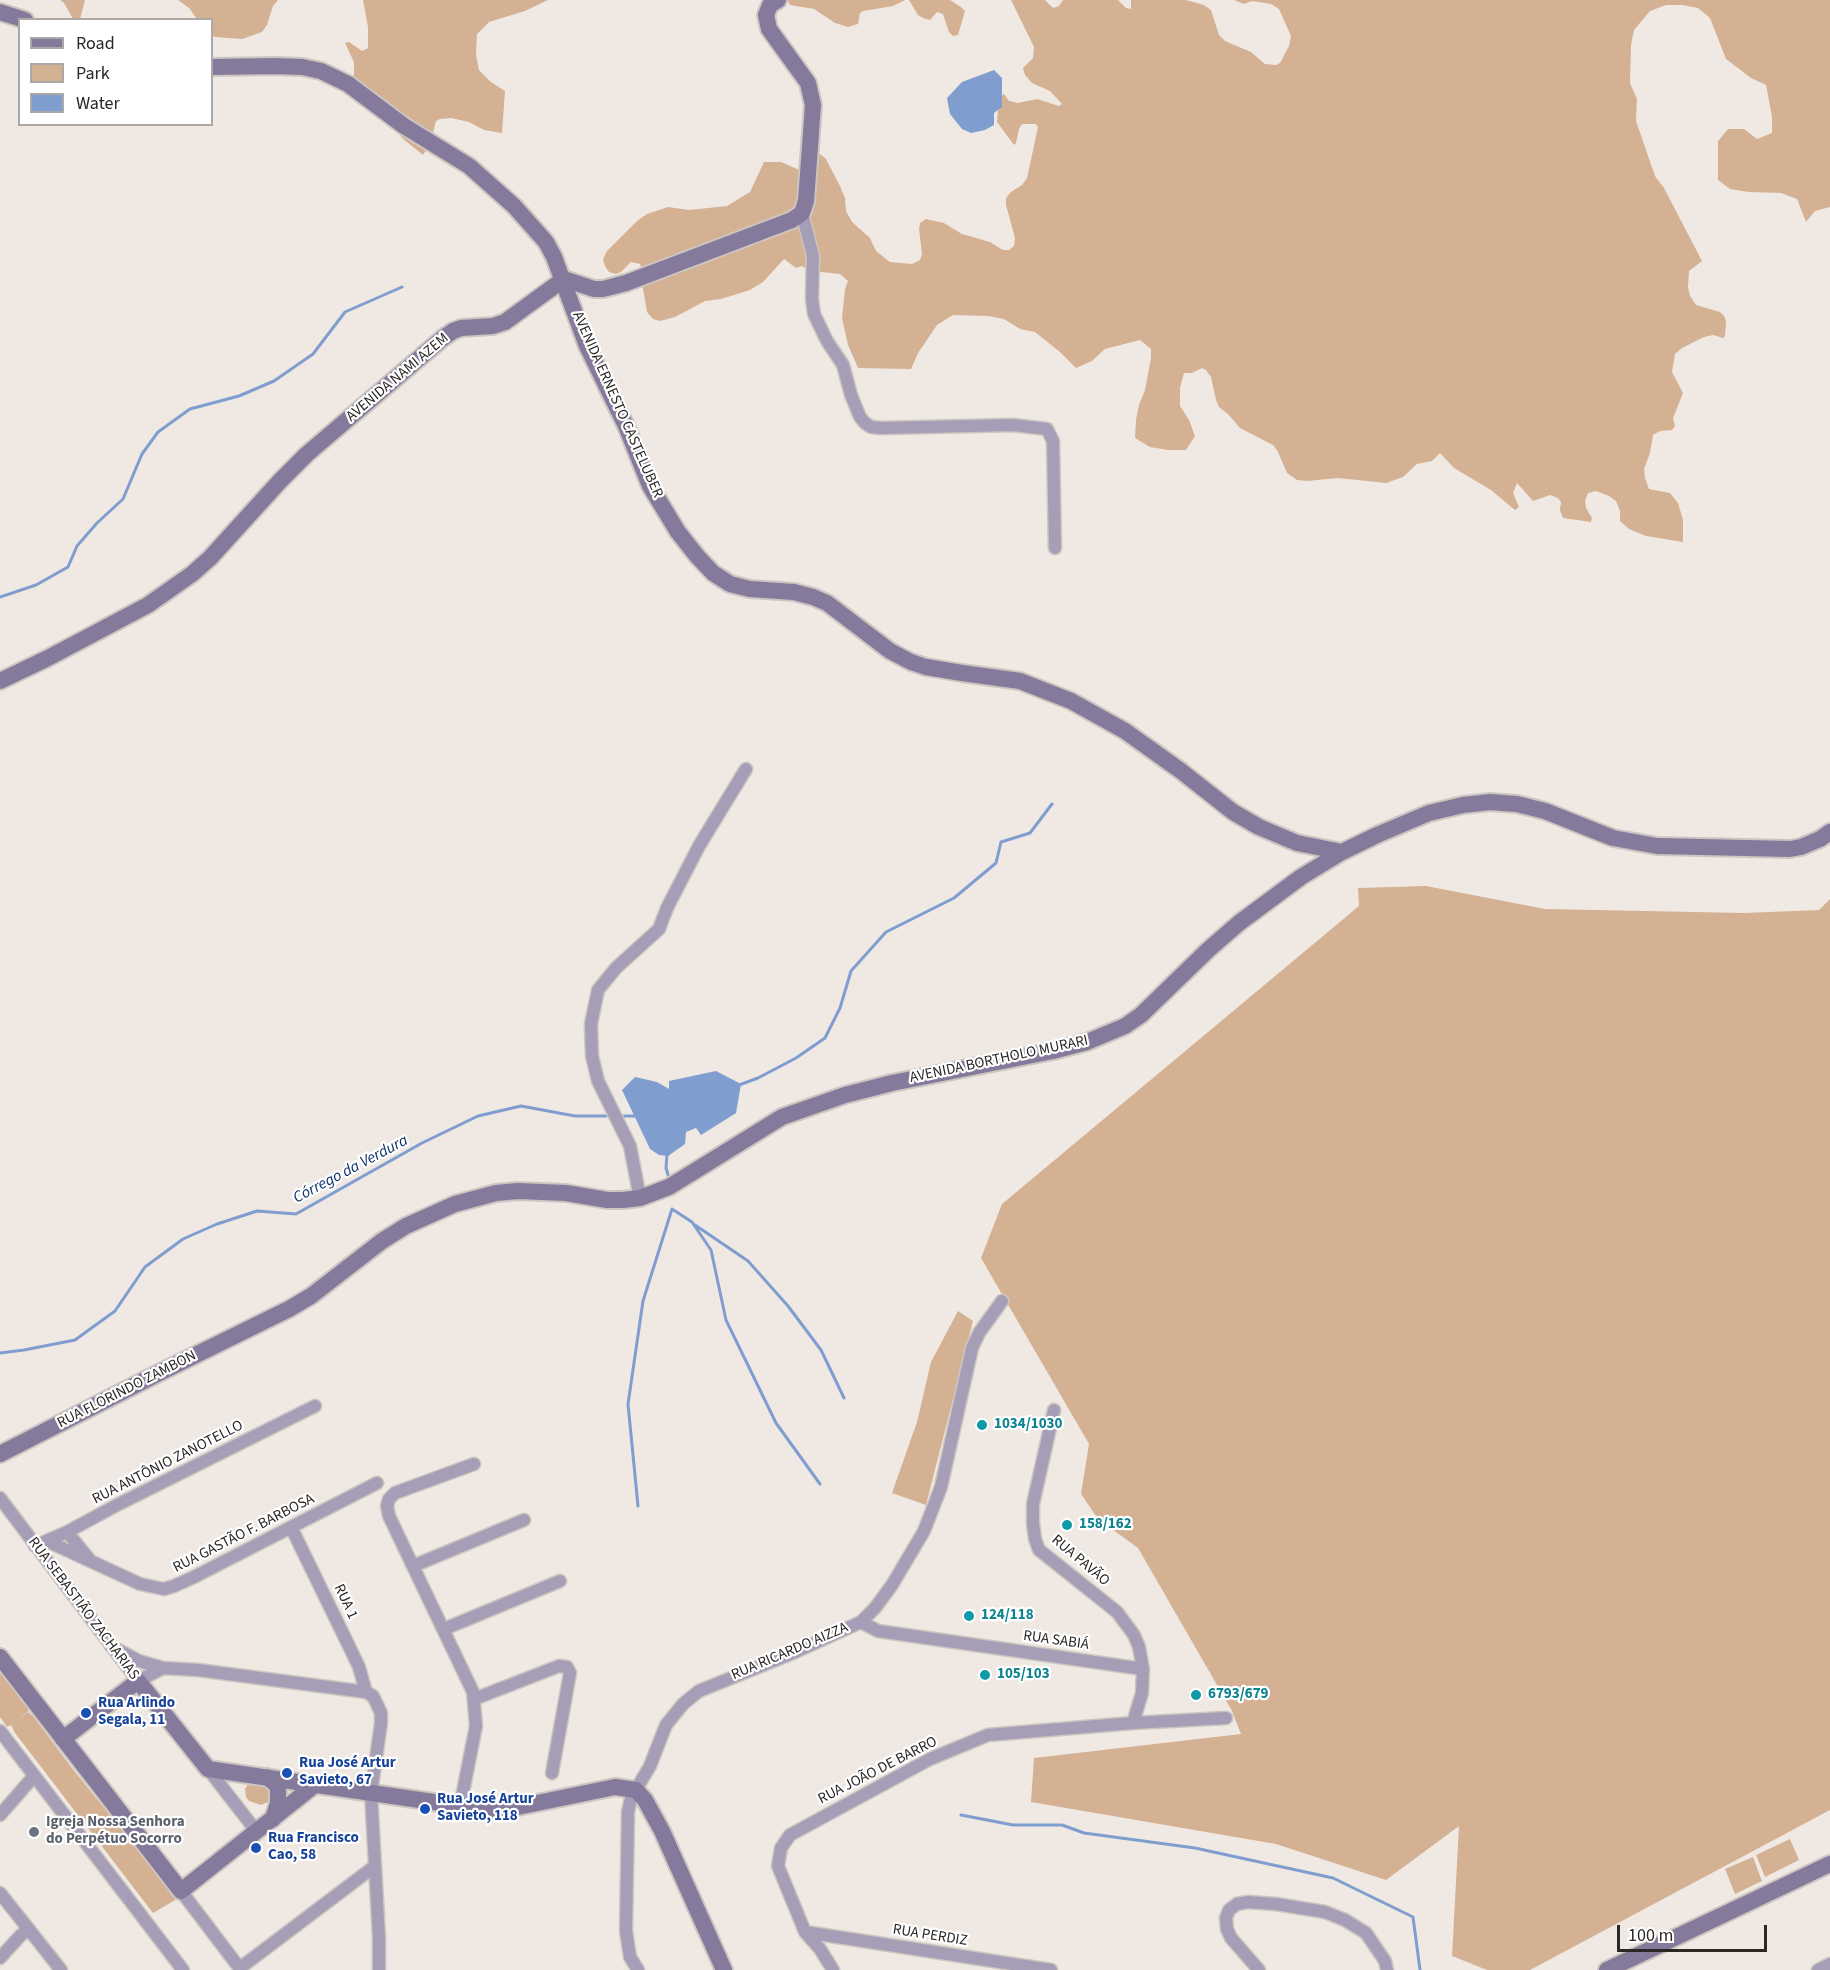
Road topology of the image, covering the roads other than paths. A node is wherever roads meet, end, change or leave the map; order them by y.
1 (778, 0) edge
2 (0, 12) edge
3 (19, 18) edge
4 (213, 67) edge
5 (802, 213) junction
6 (564, 279) junction
7 (1055, 548) dead end
8 (0, 681) edge
9 (746, 769) dead end
10 (1830, 832) edge
11 (1342, 852) junction
12 (640, 1198) junction
13 (1002, 1301) dead end
14 (256, 1327) joint
15 (315, 1406) dead end
16 (1054, 1410) dead end
17 (0, 1454) edge
18 (474, 1464) dead end
19 (377, 1483) dead end
20 (0, 1498) edge
21 (524, 1520) dead end
22 (291, 1527) junction
23 (67, 1532) junction
24 (47, 1541) junction
25 (35, 1546) junction
26 (89, 1559) junction
27 (413, 1566) junction
28 (560, 1581) dead end
29 (861, 1622) junction
30 (444, 1629) junction
31 (111, 1646) junction
32 (0, 1657) edge
33 (163, 1668) junction
34 (1143, 1669) junction
35 (138, 1681) junction
36 (366, 1692) junction
37 (474, 1699) junction
38 (1226, 1718) dead end
39 (1133, 1723) junction
40 (0, 1731) edge
41 (63, 1739) junction
42 (208, 1769) junction
43 (552, 1773) dead end
44 (34, 1776) junction
45 (267, 1777) junction
46 (316, 1784) junction
47 (631, 1789) junction
48 (371, 1793) junction
49 (460, 1807) junction
50 (0, 1815) edge
51 (273, 1819) junction
52 (257, 1832) junction
53 (1830, 1864) edge
54 (375, 1866) junction
55 (181, 1891) junction
56 (0, 1893) edge
57 (29, 1929) junction
58 (805, 1932) junction
59 (0, 1958) edge
60 (1830, 1964) edge
61 (1627, 1965) edge
62 (241, 1969) edge
63 (61, 1970) edge
64 (183, 1970) edge
65 (379, 1970) edge
66 (638, 1970) edge
67 (724, 1970) edge
68 (833, 1970) edge
69 (1051, 1970) edge
70 (1259, 1970) edge
71 (1387, 1970) edge
72 (1607, 1970) edge
73 (1818, 1970) edge

1 - 5 street
2 - 3 street
4 - 6 street, AVENIDA ERNESTO CASTELUBER
5 - 6 street
5 - 7 street
6 - 8 street, AVENIDA NAMI AZEM
6 - 11 street, AVENIDA ERNESTO CASTELUBER
9 - 12 street
10 - 11 street, AVENIDA BORTHOLO MURARI
11 - 12 street, AVENIDA BORTHOLO MURARI
12 - 14 street, AVENIDA BORTHOLO MURARI
13 - 29 street, RUA RICARDO AIZZA
14 - 17 street, RUA FLORINDO ZAMBON
15 - 23 street, RUA ANTÔNIO ZANOTELLO
16 - 34 street, RUA PAVÃO
18 - 27 street
19 - 22 street, RUA GASTÃO F. BARBOSA
20 - 25 street, RUA SEBASTIÃO ZACHARIAS
21 - 27 street
22 - 26 street, RUA GASTÃO F. BARBOSA
22 - 36 street, RUA 1
23 - 24 street, RUA ANTÔNIO ZANOTELLO
23 - 26 street
24 - 25 street, RUA ANTÔNIO ZANOTELLO
24 - 26 street, RUA GASTÃO F. BARBOSA
25 - 31 street, RUA SEBASTIÃO ZACHARIAS
27 - 30 street
28 - 30 street
29 - 34 street, RUA SABIÁ
29 - 47 street, RUA RICARDO AIZZA
30 - 37 street
31 - 33 street
31 - 35 street, RUA SEBASTIÃO ZACHARIAS
32 - 41 street
33 - 35 street
33 - 36 street
34 - 39 street, RUA PAVÃO
35 - 41 street
35 - 42 street, RUA SEBASTIÃO ZACHARIAS
36 - 48 street, RUA 1
37 - 43 street
37 - 49 street
38 - 39 street, RUA JOÃO DE BARRO
39 - 58 street, RUA JOÃO DE BARRO
40 - 44 street
41 - 55 street
42 - 45 street
42 - 52 street, RUA SEBASTIÃO ZACHARIAS
44 - 50 street
44 - 64 street
45 - 46 street
45 - 51 street
46 - 48 street
46 - 51 street
47 - 49 street
47 - 66 street, RUA RICARDO AIZZA
47 - 67 street
48 - 49 street
48 - 54 street, RUA 1
51 - 52 street
52 - 55 street
53 - 61 street
54 - 62 street
54 - 65 street, RUA 1
55 - 62 street
56 - 57 street
57 - 59 street
57 - 63 street
58 - 68 street, RUA JOÃO DE BARRO
58 - 69 street, RUA PERDIZ
60 - 73 street
61 - 72 street
70 - 71 street

